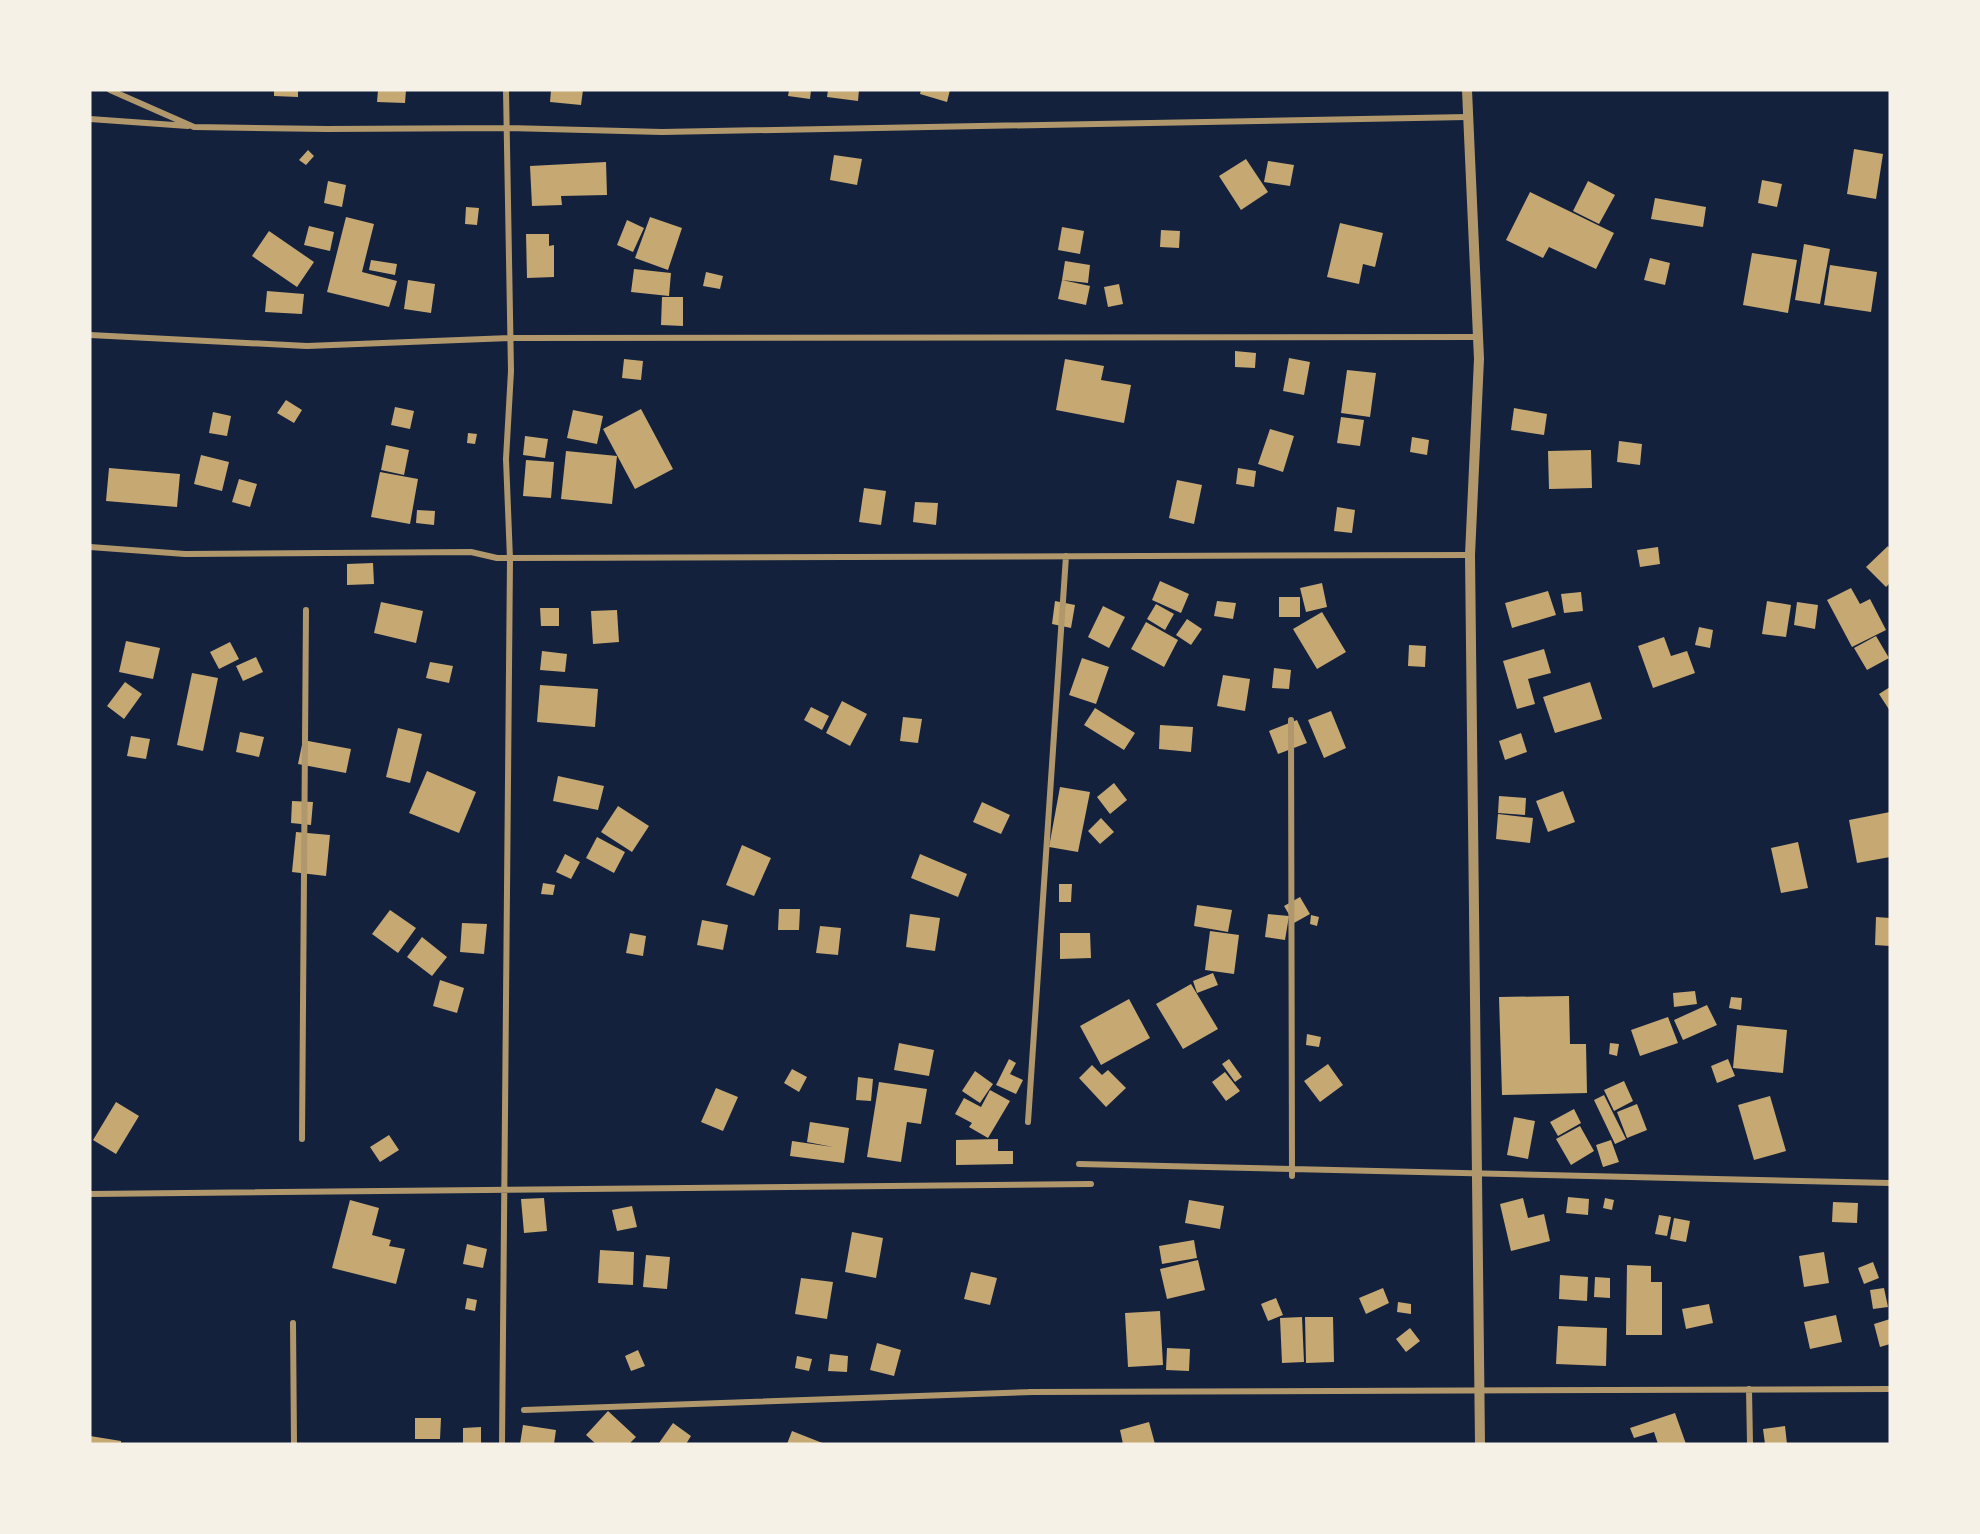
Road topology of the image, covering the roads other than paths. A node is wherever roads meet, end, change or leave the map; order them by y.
1 (110, 90) edge
2 (506, 90) edge
3 (1467, 90) edge
4 (1467, 117) junction
5 (90, 119) edge
6 (194, 127) junction
7 (507, 128) junction
8 (90, 335) edge
9 (1478, 337) junction
10 (510, 338) junction
11 (90, 547) edge
12 (1470, 555) junction
13 (1066, 556) junction
14 (510, 558) junction
15 (306, 610) dead end
16 (1291, 720) dead end
17 (1028, 1122) dead end
18 (302, 1139) dead end
19 (1079, 1164) dead end
20 (1293, 1176) dead end
21 (1890, 1183) edge
22 (1091, 1184) dead end
23 (90, 1194) edge
24 (293, 1323) dead end
25 (1749, 1389) junction
26 (1890, 1389) edge
27 (1029, 1392) dead end
28 (1058, 1392) junction
29 (524, 1410) dead end
30 (294, 1444) edge
31 (502, 1444) edge
32 (1480, 1444) edge
33 (1750, 1444) edge

1 - 6 street
2 - 7 street
3 - 4 street
4 - 7 street
4 - 9 street
5 - 6 street
6 - 7 street
7 - 10 street
8 - 10 street
9 - 10 street
9 - 12 street
10 - 14 street
11 - 14 street
12 - 13 street
12 - 32 street
13 - 14 street
13 - 17 street
14 - 31 street
15 - 18 street
16 - 20 street
19 - 21 street
22 - 23 street
24 - 30 street
25 - 26 street
25 - 28 street
25 - 33 street
27 - 28 street
28 - 29 street

